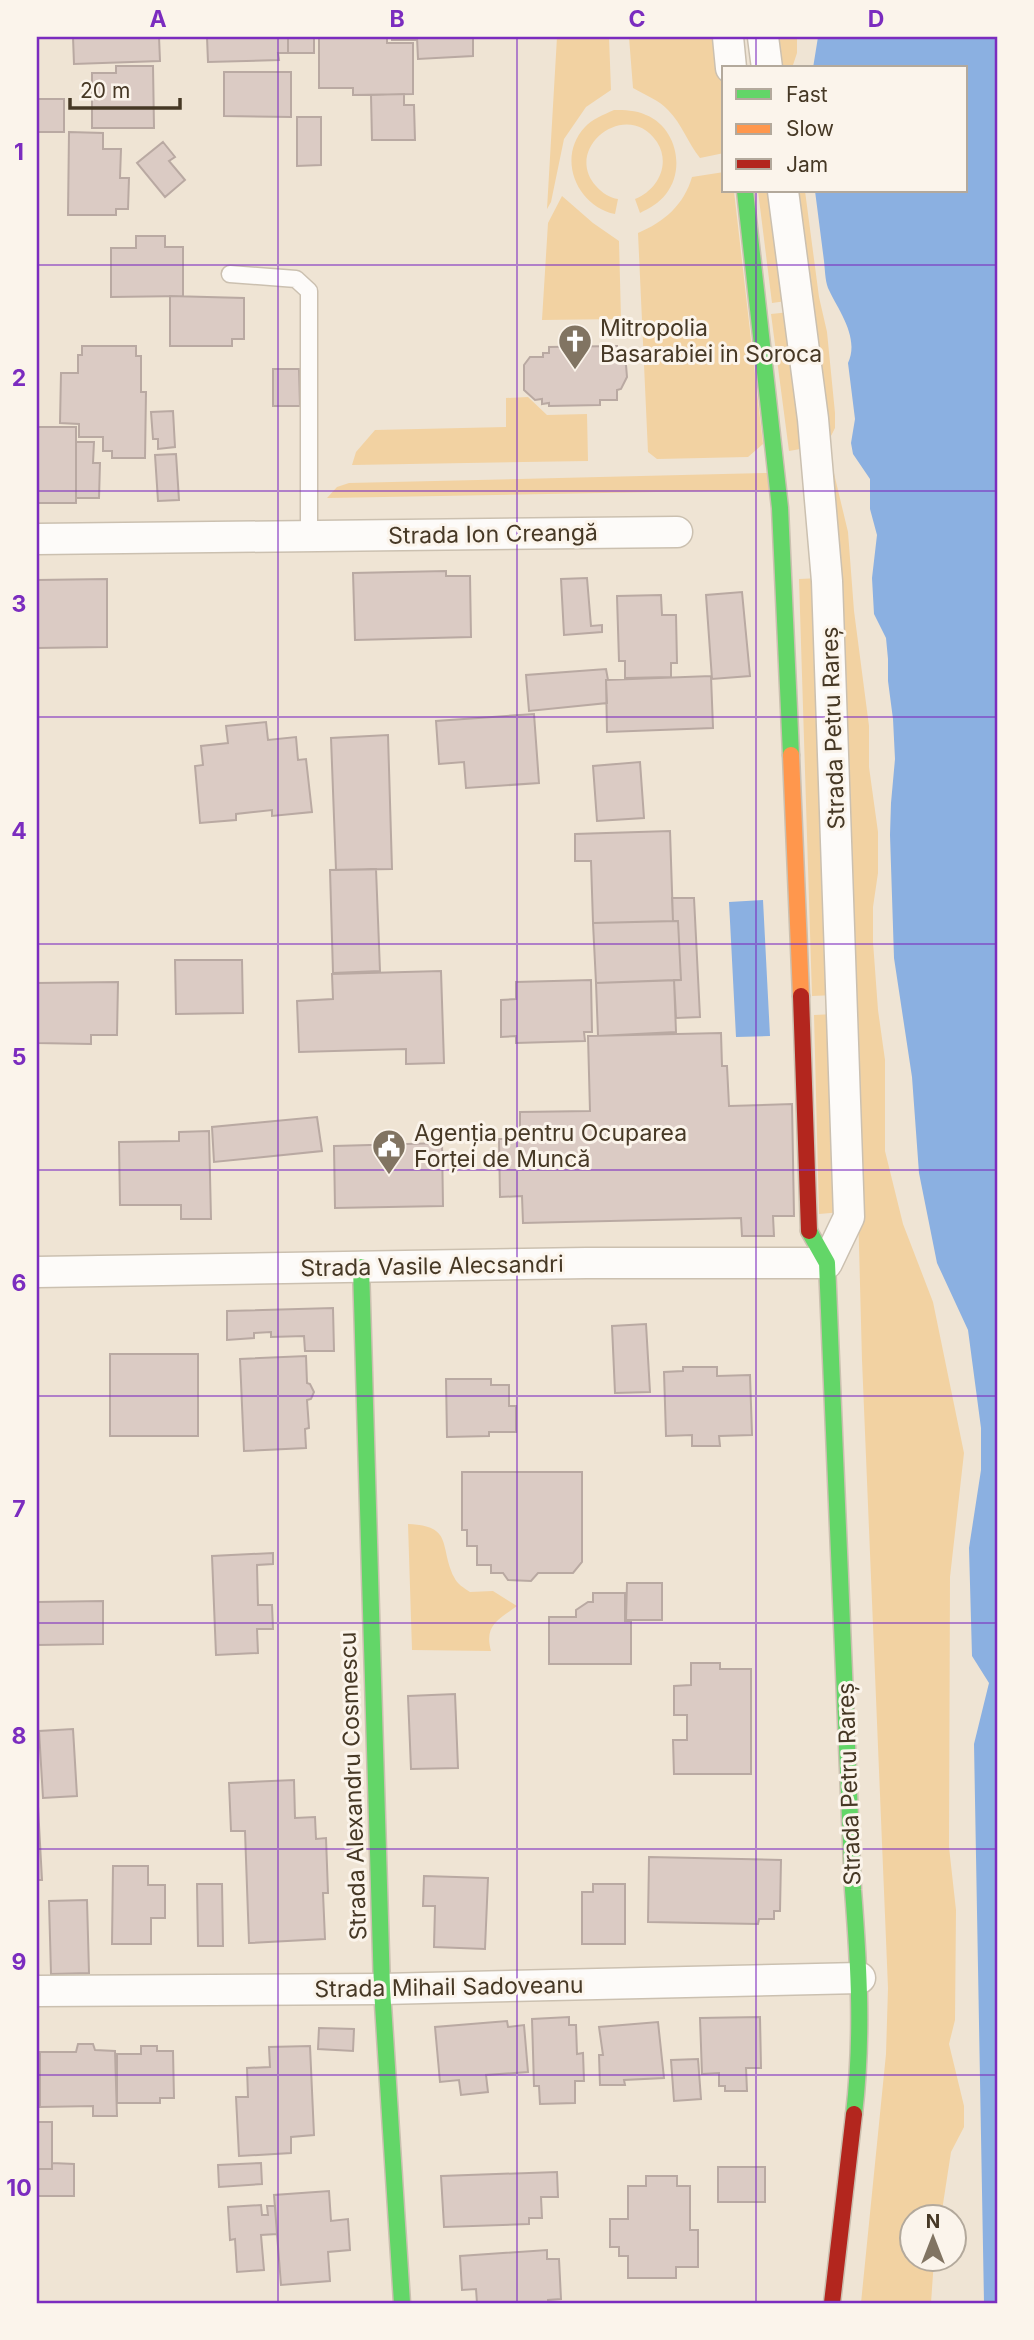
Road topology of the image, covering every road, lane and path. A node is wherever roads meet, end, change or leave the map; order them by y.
1 (727, 37) edge
2 (763, 37) edge
3 (731, 66) edge
4 (767, 66) edge
5 (745, 192) edge
6 (783, 192) edge
7 (230, 274) dead end
8 (677, 532) dead end
9 (309, 536) junction
10 (37, 538) edge
11 (827, 1263) junction
12 (361, 1267) junction
13 (37, 1272) edge
14 (860, 1978) junction
15 (382, 1989) junction
16 (37, 1992) edge
17 (402, 2303) edge
18 (832, 2303) edge

1 - 3 street
2 - 4 street
5 - 11 street, Strada Petru Rareș
6 - 11 street, Strada Petru Rareș
7 - 9 lane
8 - 9 street, Strada Ion Creangă
9 - 10 street, Strada Ion Creangă
11 - 12 street, Strada Vasile Alecsandri
11 - 14 street, Strada Petru Rareș
12 - 13 street, Strada Vasile Alecsandri
12 - 15 street, Strada Alexandru Cosmescu
14 - 15 street, Strada Mihail Sadoveanu
14 - 18 street, Strada Petru Rareș
15 - 16 street, Strada Mihail Sadoveanu
15 - 17 street, Strada Alexandru Cosmescu

